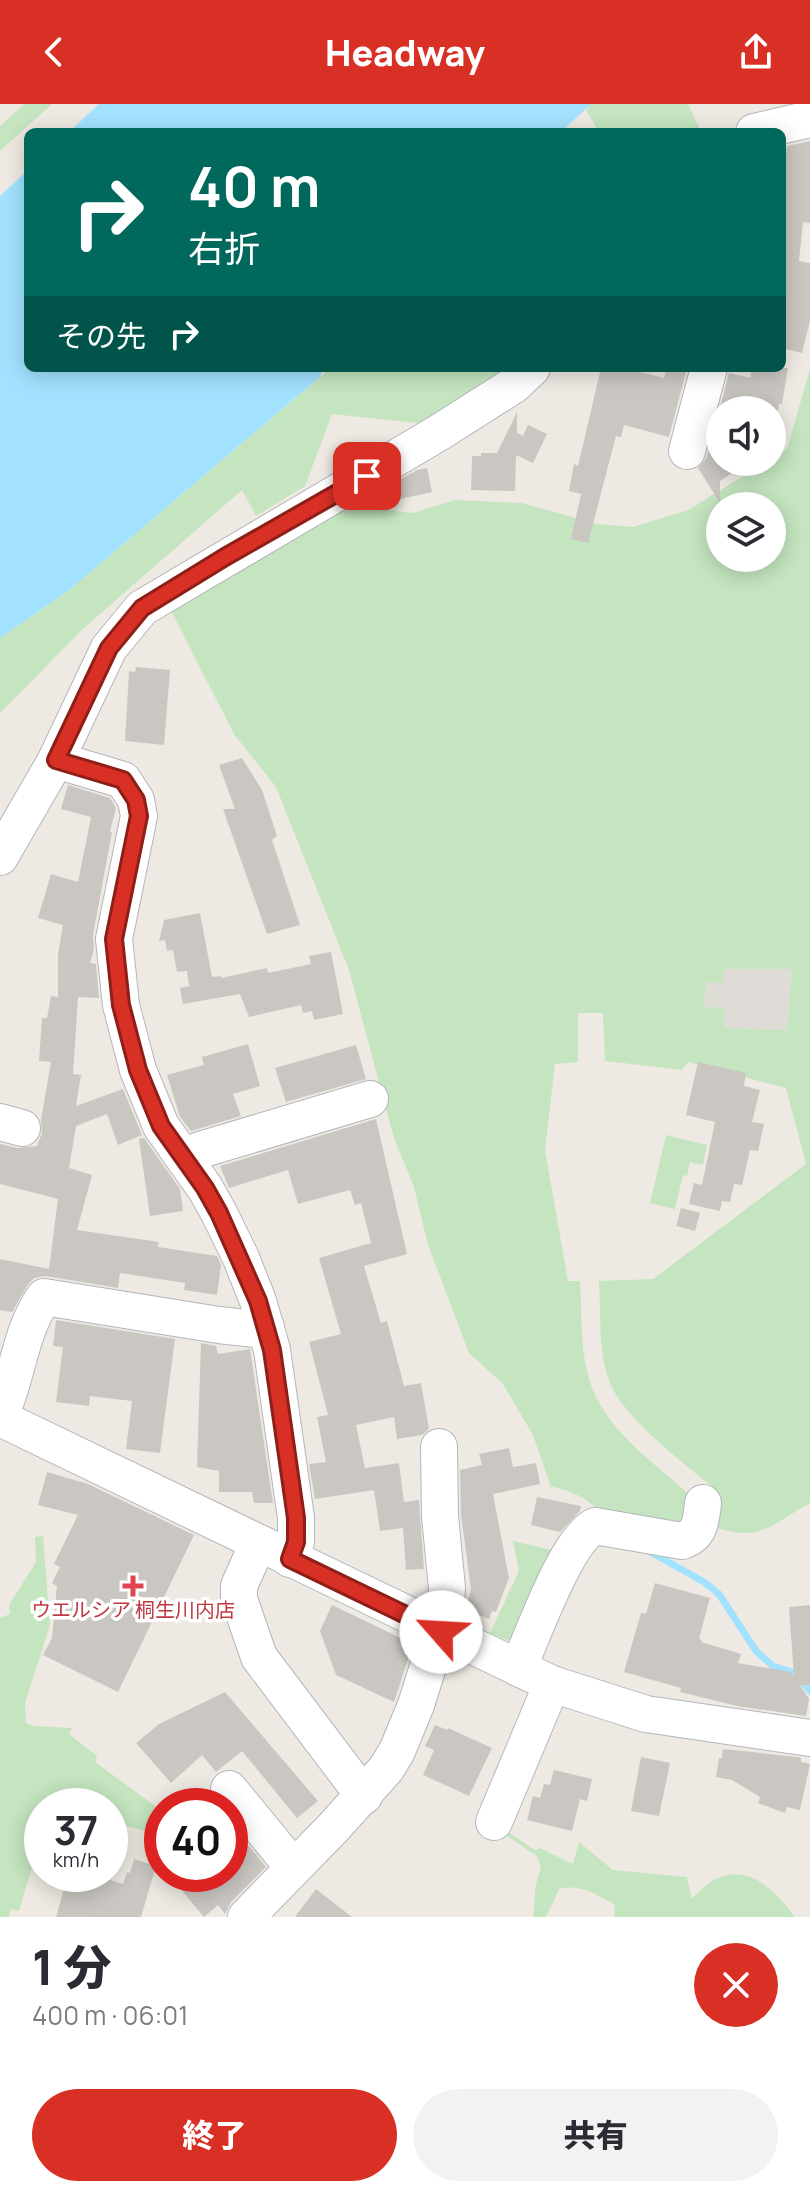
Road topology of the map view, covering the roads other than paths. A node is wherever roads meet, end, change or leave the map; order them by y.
1 (810, 119) edge
2 (771, 128) edge
3 (528, 372) edge
4 (708, 372) edge
5 (687, 451) dead end
6 (56, 760) junction
7 (0, 857) edge
8 (370, 1099) dead end
9 (184, 1159) junction
10 (266, 1327) junction
11 (11, 1334) edge
12 (0, 1417) edge
13 (439, 1447) dead end
14 (703, 1503) dead end
15 (258, 1543) junction
16 (290, 1559) junction
17 (441, 1632) junction
18 (518, 1668) junction
19 (552, 1684) junction
20 (810, 1738) edge
21 (364, 1796) junction
22 (248, 1812) edge
23 (494, 1822) dead end
24 (293, 1867) junction
25 (246, 1917) edge

1 - 2 street
3 - 6 street
4 - 5 street
6 - 7 street
6 - 9 street
8 - 9 street
9 - 10 street
10 - 11 street
10 - 16 street
11 - 12 street
12 - 15 street
13 - 17 street
14 - 18 street
15 - 16 street
15 - 21 street
16 - 17 street
17 - 18 street
17 - 21 street
18 - 19 street
19 - 20 street
19 - 23 street
21 - 24 street
22 - 24 street
24 - 25 street

